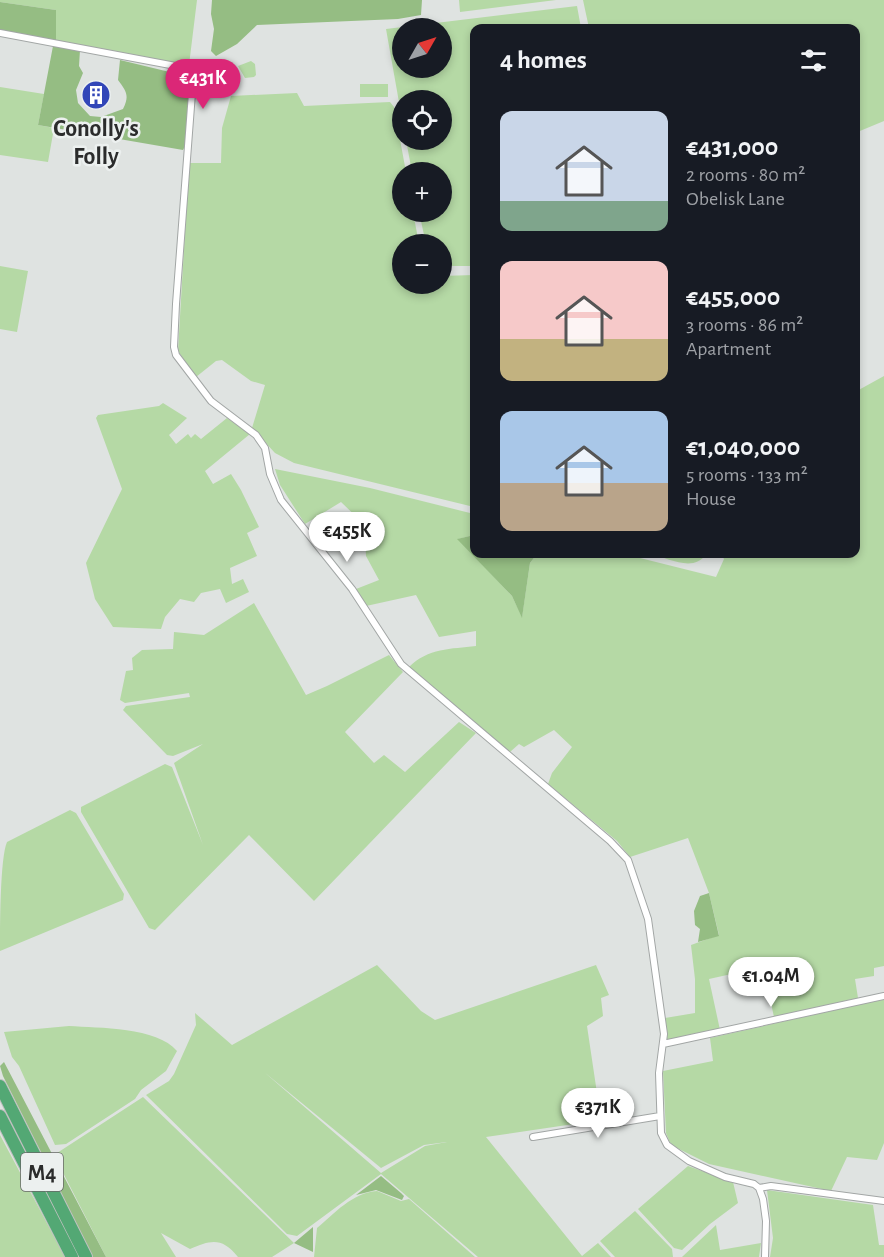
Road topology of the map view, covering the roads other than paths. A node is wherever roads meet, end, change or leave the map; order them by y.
1 (0, 33) edge
2 (884, 996) edge
3 (663, 1044) junction
4 (0, 1086) edge
5 (0, 1116) edge
6 (660, 1116) junction
7 (533, 1137) dead end
8 (759, 1188) junction
9 (884, 1201) edge
10 (72, 1257) edge
11 (86, 1257) edge
12 (765, 1257) edge

1 - 3 street
2 - 3 street
3 - 6 street
4 - 11 highway, M4
5 - 10 highway, M4
6 - 7 street
6 - 8 street
8 - 9 street
8 - 12 street

